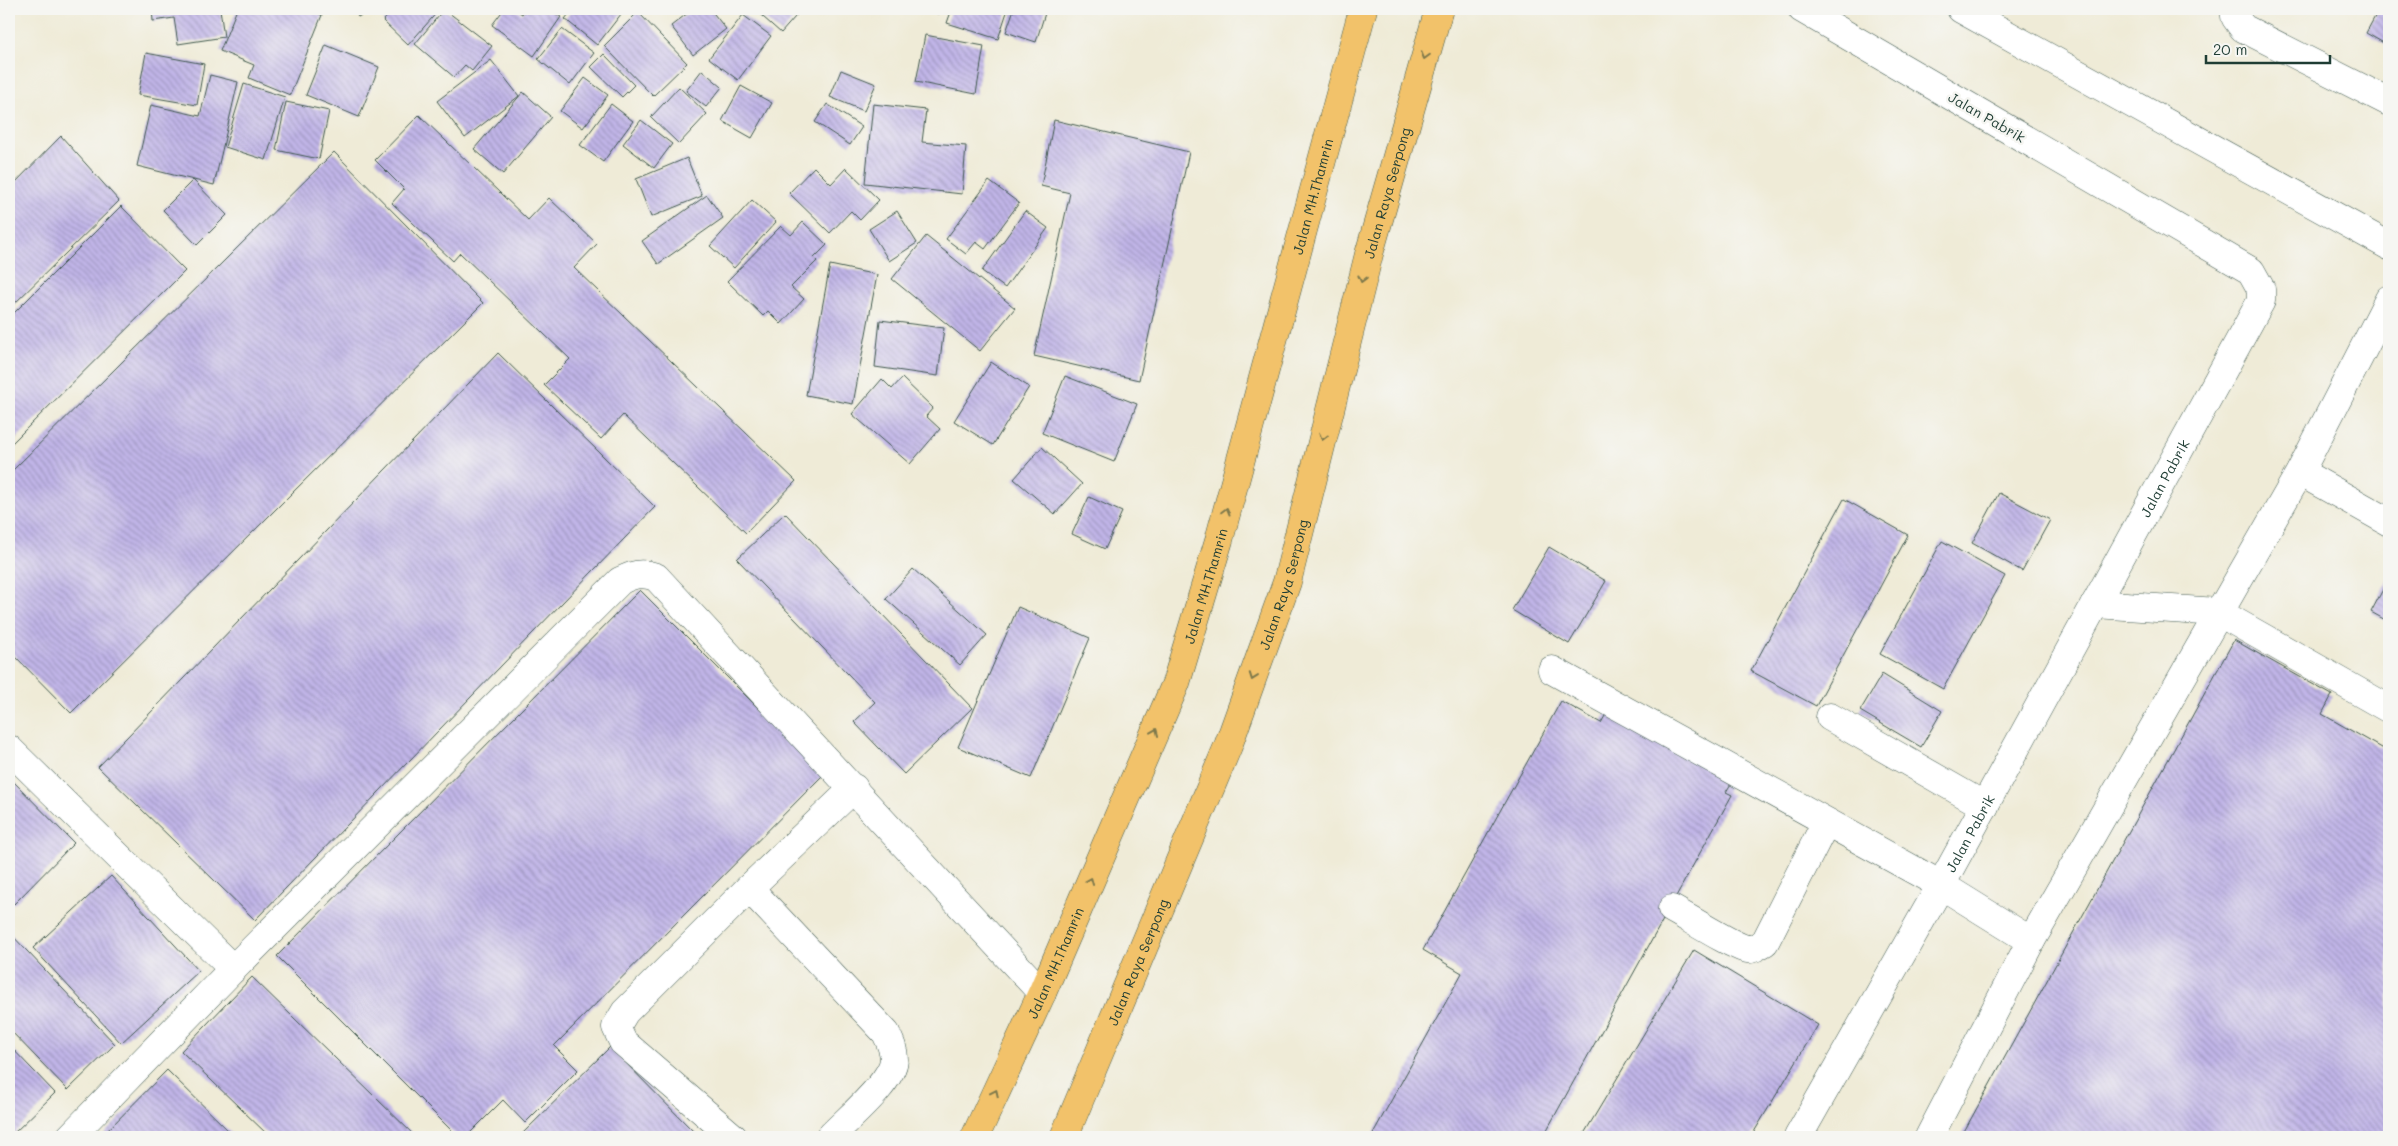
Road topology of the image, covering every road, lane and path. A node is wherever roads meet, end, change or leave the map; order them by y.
1 (1363, 9) edge
2 (1438, 9) edge
3 (1802, 9) edge
4 (1961, 9) edge
5 (2235, 9) edge
6 (2389, 102) edge
7 (2389, 246) edge
8 (2389, 299) edge
9 (2300, 472) junction
10 (2389, 522) edge
11 (2095, 604) junction
12 (2218, 612) junction
13 (1552, 670) dead end
14 (2389, 709) edge
15 (1830, 717) dead end
16 (9, 749) edge
17 (854, 788) junction
18 (1985, 806) junction
19 (1826, 822) junction
20 (1941, 886) junction
21 (749, 888) junction
22 (1672, 909) dead end
23 (2031, 941) junction
24 (233, 969) junction
25 (1042, 993) junction
26 (70, 1137) edge
27 (733, 1137) edge
28 (830, 1137) edge
29 (975, 1137) edge
30 (1064, 1137) edge
31 (1798, 1137) edge
32 (1929, 1137) edge

25 -> 1 main road, Jalan MH.Thamrin
2 -> 30 main road, Jalan Raya Serpong
3 - 11 lane, Jalan Pabrik
4 - 7 lane
5 - 6 lane
8 - 9 lane
9 - 10 lane
9 - 12 lane
11 - 12 lane
11 - 18 lane, Jalan Pabrik
12 - 14 lane
12 - 23 lane
13 - 19 lane
15 - 18 lane
16 - 24 lane
17 - 21 lane
17 - 24 lane
17 - 25 lane
18 - 20 lane, Jalan Pabrik
19 - 20 lane
19 - 22 lane
20 - 23 lane
20 - 31 lane, Jalan Pabrik
21 - 27 lane
21 - 28 lane
23 - 32 lane
24 - 26 lane
29 -> 25 main road, Jalan MH.Thamrin

